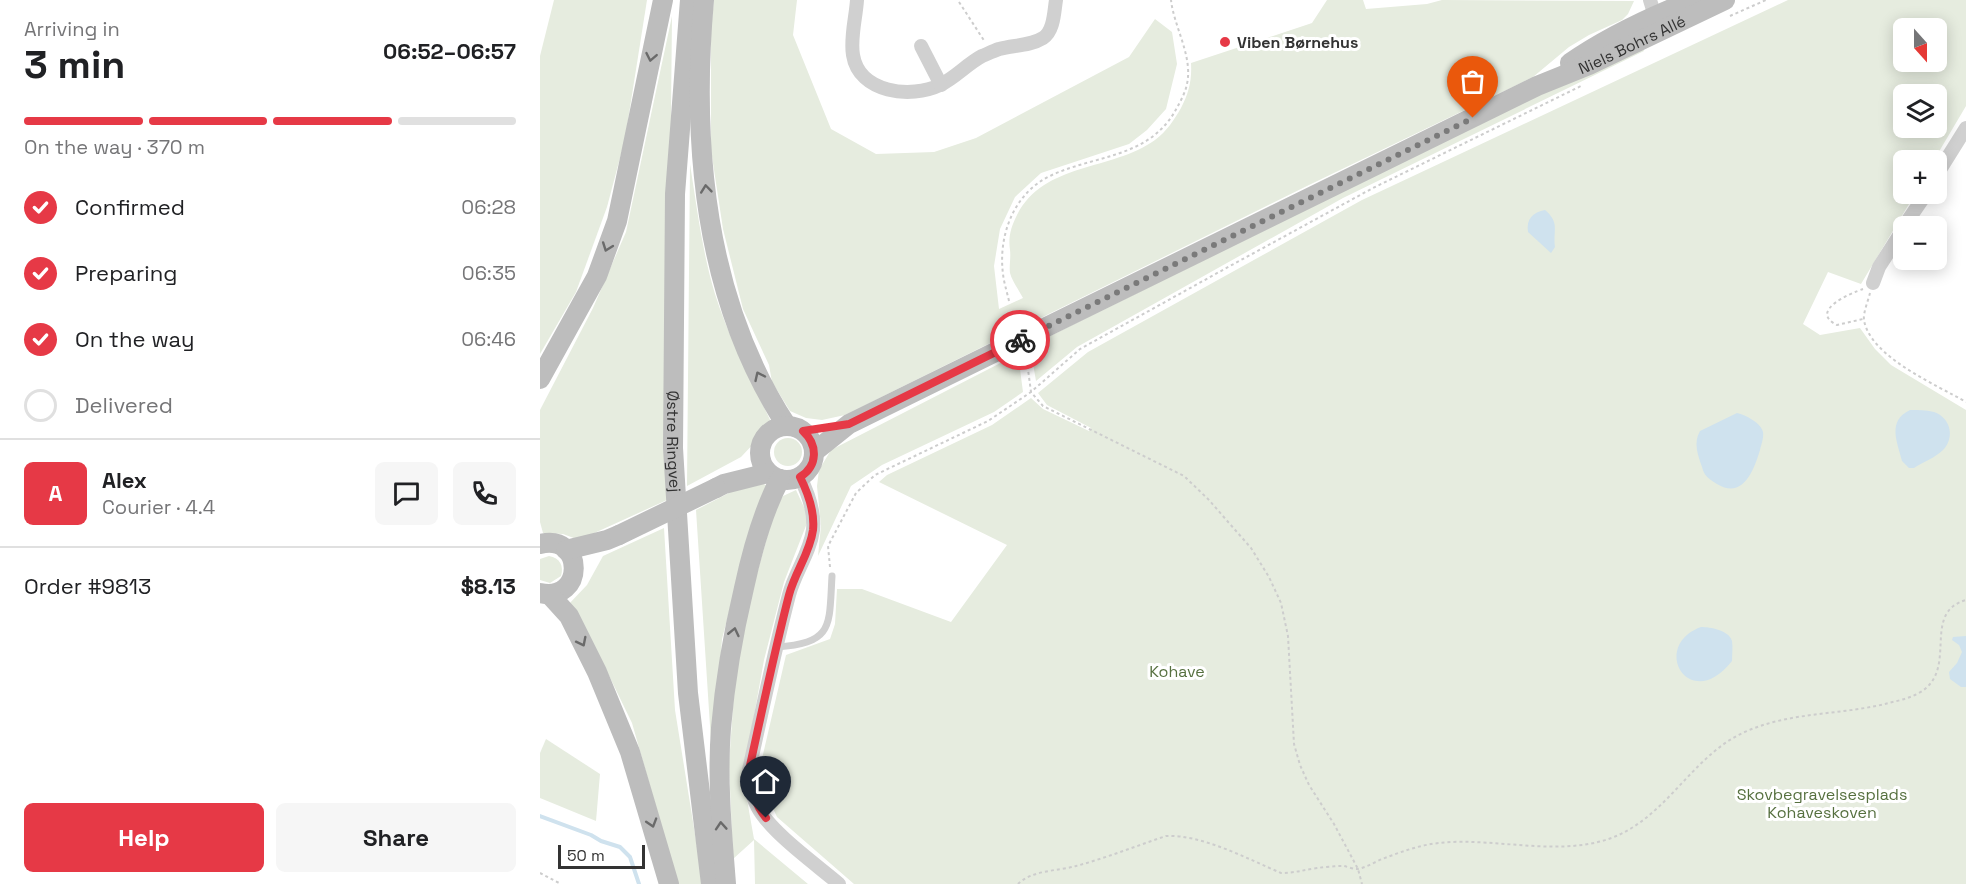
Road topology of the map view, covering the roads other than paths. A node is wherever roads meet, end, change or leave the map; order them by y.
1 (663, 0) edge
2 (690, 0) edge
3 (704, 0) edge
4 (857, 0) edge
5 (1056, 0) edge
6 (1693, 0) edge
7 (1725, 9) edge
8 (1654, 15) edge
9 (921, 46) dead end
10 (941, 85) junction
11 (1966, 128) edge
12 (1947, 158) edge
13 (1893, 245) edge
14 (1873, 283) dead end
15 (540, 379) edge
16 (849, 424) junction
17 (795, 429) junction
18 (760, 450) junction
19 (814, 452) junction
20 (783, 476) junction
21 (720, 486) junction
22 (613, 538) junction
23 (540, 544) edge
24 (566, 550) junction
25 (574, 573) junction
26 (832, 576) road end
27 (544, 594) edge
28 (776, 647) junction
29 (669, 884) edge
30 (711, 884) edge
31 (726, 884) edge
32 (840, 884) edge

1 -> 15 street
2 - 30 street, Østre Ringvej
17 -> 3 street
4 - 10 street
5 - 10 street
6 - 8 street, Niels Bohrs Allé
7 - 8 street, Niels Bohrs Allé
8 - 16 street, Niels Bohrs Allé
9 - 10 street
11 - 12 street
13 - 14 street
16 - 17 street, Niels Bohrs Allé
16 - 19 street, Niels Bohrs Allé
17 - 18 street
17 - 19 street
18 - 20 street
18 - 21 street
19 - 20 street
20 - 21 street
20 - 28 street
31 -> 20 street
21 - 22 street, bridge
22 - 24 street
22 - 25 street
23 - 24 street
24 - 25 street
25 - 27 street
26 - 28 lane
27 -> 29 street
28 - 32 street

